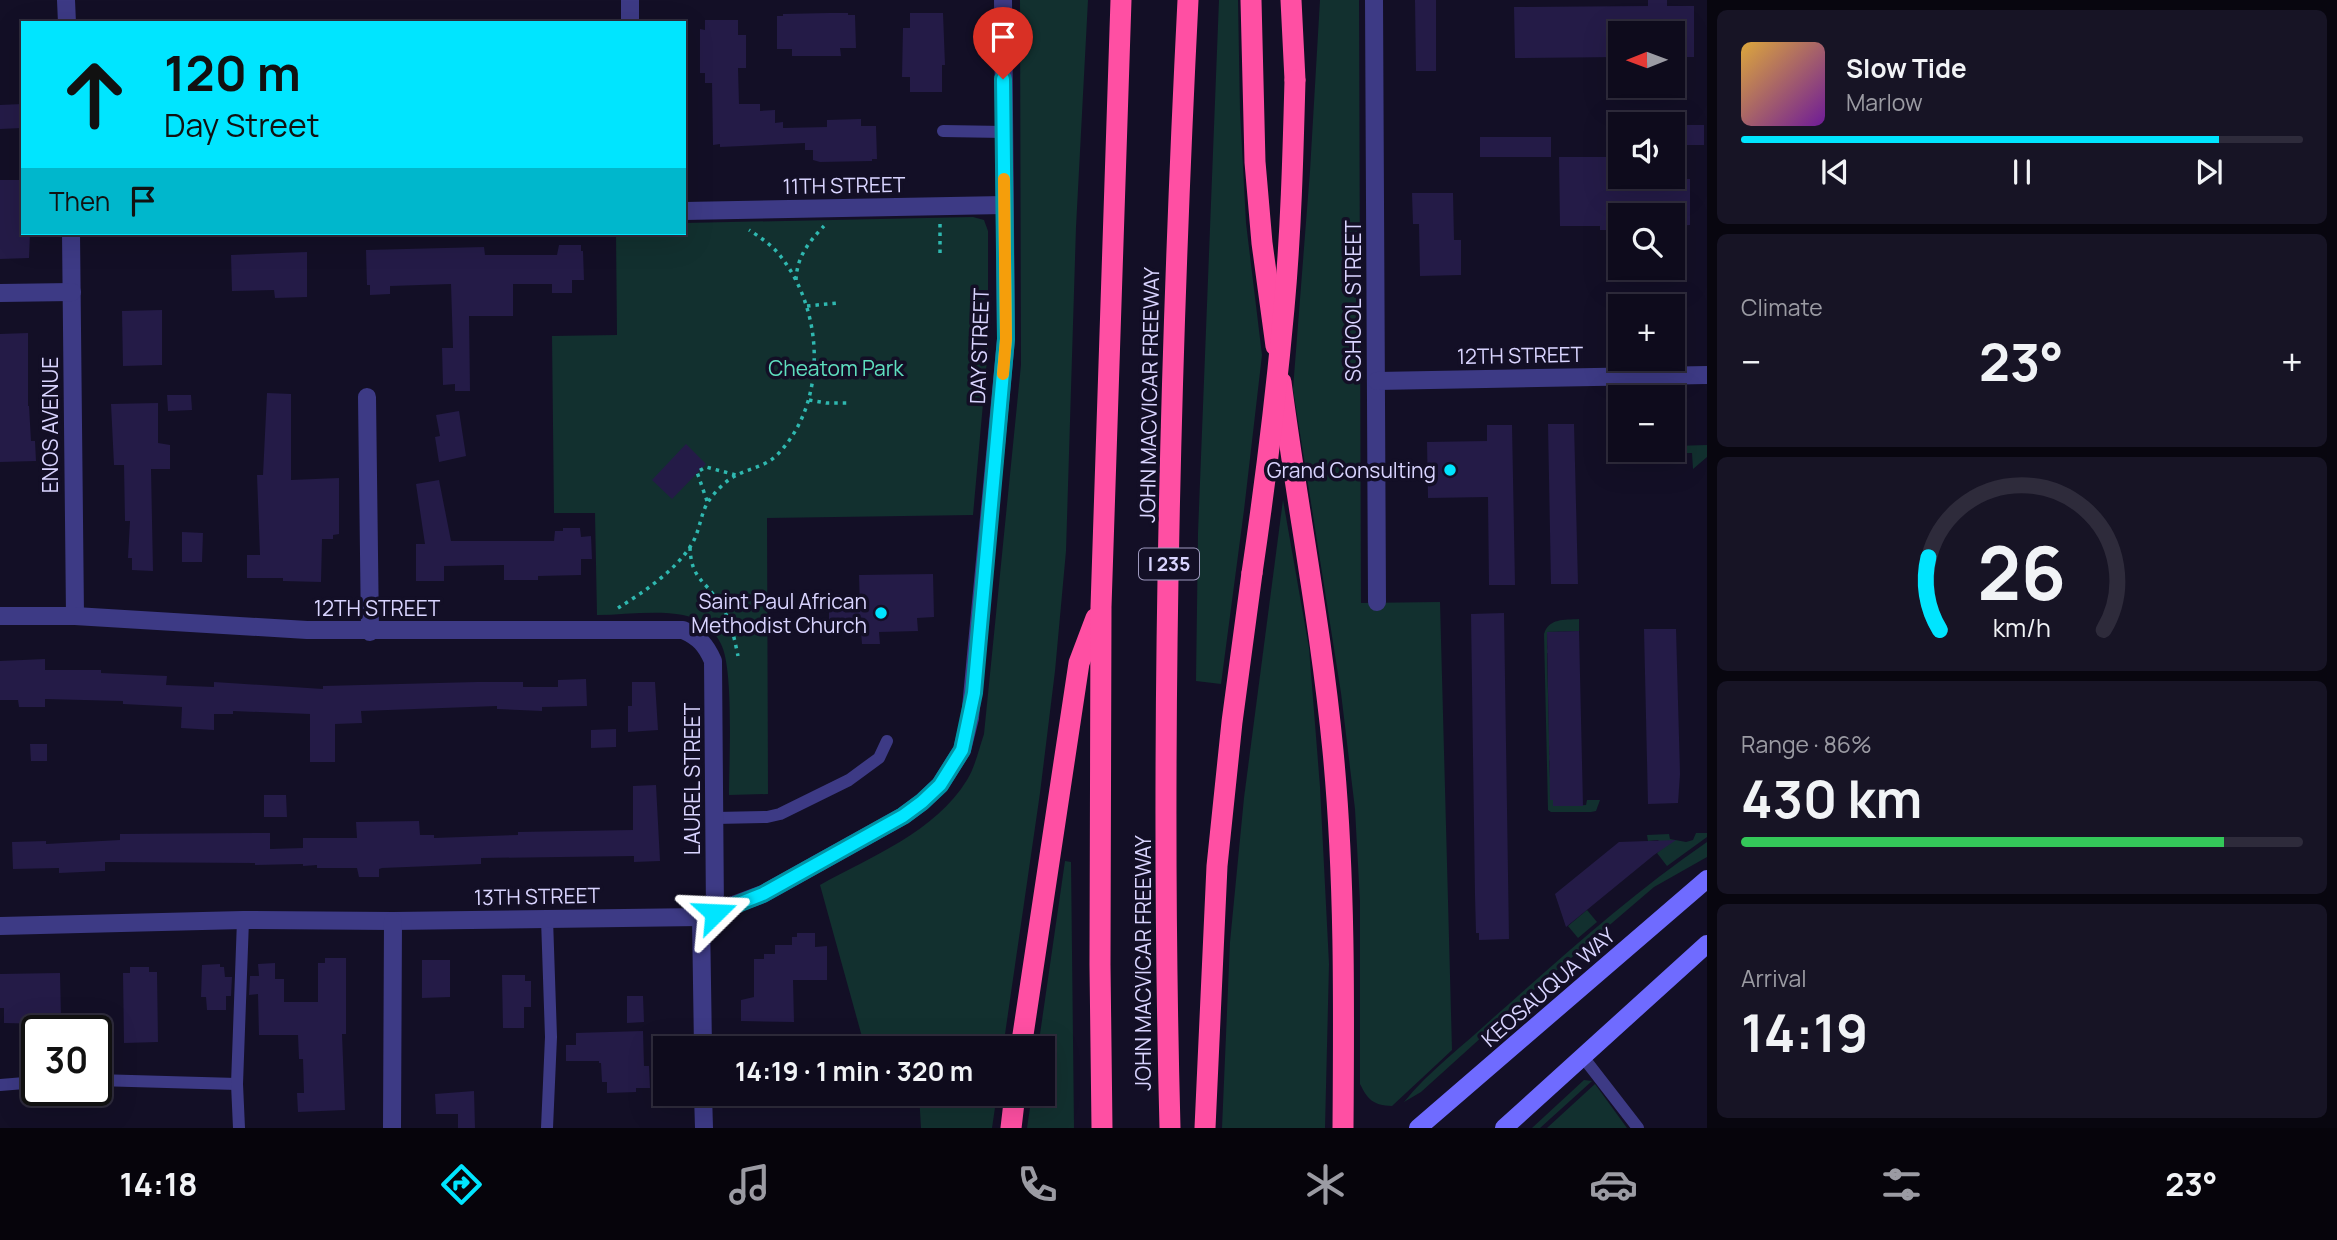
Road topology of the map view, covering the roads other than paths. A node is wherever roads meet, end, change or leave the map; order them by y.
1 (66, 0) edge
2 (630, 0) edge
3 (1003, 0) edge
4 (1121, 0) edge
5 (1188, 0) edge
6 (1251, 0) edge
7 (1291, 0) edge
8 (1303, 0) edge
9 (1374, 0) edge
10 (67, 21) edge
11 (630, 21) edge
12 (1295, 76) junction
13 (943, 131) dead end
14 (1004, 132) junction
15 (1004, 205) junction
16 (686, 211) edge
17 (71, 235) edge
18 (72, 292) junction
19 (0, 293) edge
20 (1707, 374) edge
21 (1377, 381) junction
22 (366, 397) dead end
23 (1377, 602) dead end
24 (1101, 607) junction
25 (0, 616) edge
26 (75, 616) junction
27 (370, 632) junction
28 (714, 687) joint
29 (974, 693) joint
30 (887, 741) dead end
31 (715, 818) junction
32 (1707, 879) edge
33 (708, 915) junction
34 (547, 919) junction
35 (243, 920) junction
36 (393, 921) junction
37 (0, 926) edge
38 (1707, 944) edge
39 (703, 1036) edge
40 (1023, 1036) edge
41 (1583, 1057) junction
42 (112, 1080) edge
43 (21, 1083) edge
44 (237, 1084) junction
45 (0, 1085) edge
46 (704, 1106) edge
47 (1014, 1106) edge
48 (239, 1128) edge
49 (393, 1128) edge
50 (547, 1128) edge
51 (704, 1128) edge
52 (1011, 1128) edge
53 (1102, 1128) edge
54 (1170, 1128) edge
55 (1205, 1128) edge
56 (1343, 1128) edge
57 (1418, 1128) edge
58 (1504, 1128) edge
59 (1638, 1128) edge

1 - 10 street
2 - 11 street
3 - 14 street, DAY STREET
4 - 24 highway, JOHN MACVICAR FREEWAY
5 - 54 highway, JOHN MACVICAR FREEWAY / I 235
6 - 56 highway
7 - 12 highway
8 - 12 highway
9 - 21 street, SCHOOL STREET
12 - 55 highway, bridge
13 - 14 lane
14 - 15 street, DAY STREET
15 - 16 street, 11TH STREET
15 - 29 street, DAY STREET
17 - 18 street, ENOS AVENUE
18 - 19 street
18 - 26 street, ENOS AVENUE
20 - 21 street, 12TH STREET
21 - 23 street, SCHOOL STREET
22 - 27 street
24 - 40 highway
24 - 53 highway, JOHN MACVICAR FREEWAY
25 - 26 street, 12TH STREET
26 - 27 street, 12TH STREET
27 - 28 street, 12TH STREET
28 - 31 street, LAUREL STREET
29 - 33 street, 13TH STREET
30 - 31 lane
31 - 33 street, LAUREL STREET
32 - 57 main road, KEOSAUQUA WAY
33 - 34 street, 13TH STREET
33 - 39 street, LAUREL STREET
34 - 36 street, 13TH STREET
34 - 50 lane
35 - 36 street, 13TH STREET
35 - 37 street, 13TH STREET
35 - 44 lane
36 - 49 street
38 - 41 main road
41 - 58 main road
41 - 59 lane
42 - 44 lane
43 - 45 lane
44 - 48 lane
46 - 51 street
47 - 52 highway

